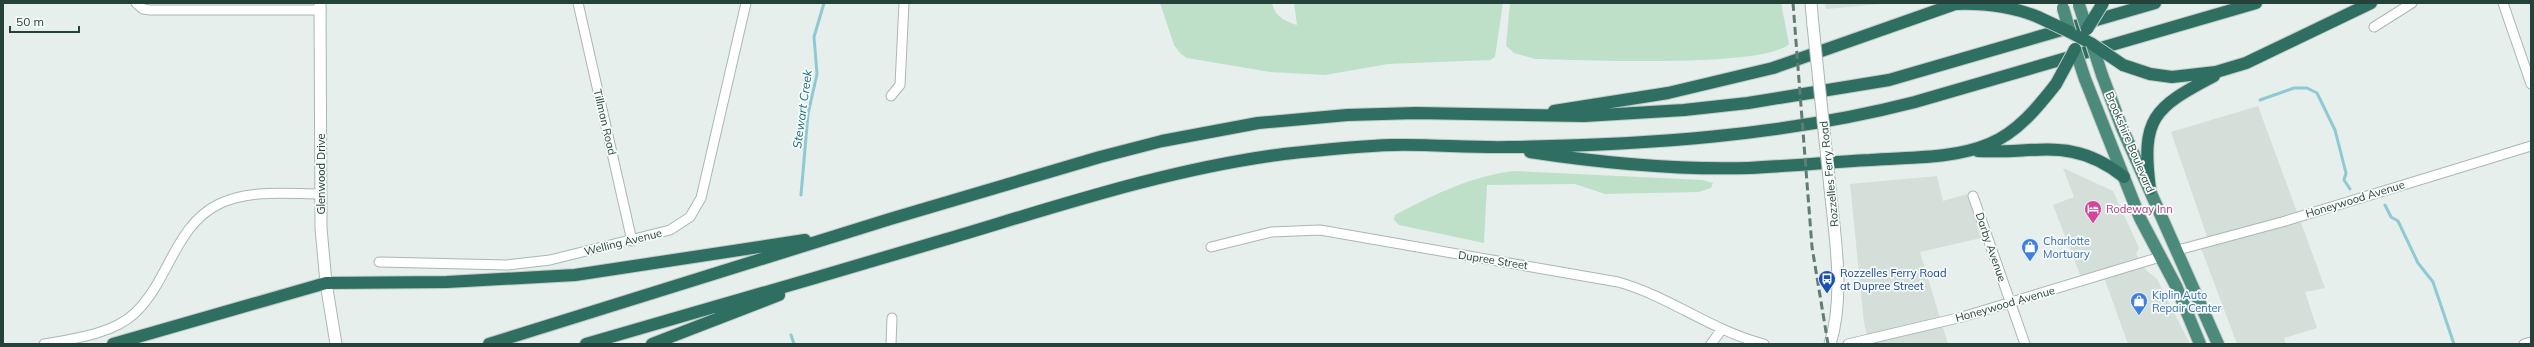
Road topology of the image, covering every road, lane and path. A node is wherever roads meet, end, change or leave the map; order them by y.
1 (136, 3) edge
2 (578, 3) edge
3 (746, 3) edge
4 (904, 3) edge
5 (1812, 3) edge
6 (1957, 3) edge
7 (2103, 3) edge
8 (2155, 3) edge
9 (2256, 3) edge
10 (2371, 3) edge
11 (2412, 3) edge
12 (2503, 3) edge
13 (2079, 4) edge
14 (320, 6) edge
15 (2062, 6) edge
16 (2374, 27) dead end
17 (2070, 32) junction
18 (2087, 37) junction
19 (2076, 49) junction
20 (2227, 69) junction
21 (2531, 84) edge
22 (891, 96) dead end
23 (1529, 117) junction
24 (2531, 146) edge
25 (1505, 147) junction
26 (1968, 151) junction
27 (2124, 177) junction
28 (2150, 189) junction
29 (320, 194) junction
30 (1973, 196) dead end
31 (849, 232) junction
32 (632, 241) junction
33 (1211, 247) dead end
34 (2178, 250) junction
35 (2160, 257) junction
36 (379, 262) dead end
37 (812, 278) junction
38 (326, 283) junction
39 (2011, 302) junction
40 (892, 318) dead end
41 (1722, 329) junction
42 (335, 342) edge
43 (2531, 342) edge
44 (44, 344) edge
45 (113, 344) edge
46 (489, 344) edge
47 (586, 344) edge
48 (652, 344) edge
49 (891, 344) edge
50 (1711, 344) edge
51 (1764, 344) edge
52 (1830, 344) edge
53 (1848, 344) edge
54 (2025, 344) edge
55 (2200, 344) edge
56 (2218, 344) edge
57 (2524, 344) edge

1 - 14 street
2 - 32 street, Tillman Road
3 - 32 street, Welling Avenue
4 - 22 street
5 - 52 street, Rozzelles Ferry Road, bridge
6 - 17 highway, bridge
6 - 23 highway
7 - 18 highway, bridge
8 - 23 highway
9 - 25 highway
10 - 20 highway
11 - 16 street
12 - 21 street
13 - 18 highway, Brookshire Boulevard, bridge
14 - 29 street, Glenwood Drive
15 - 17 highway, Brookshire Boulevard, bridge
17 - 18 highway
17 - 19 highway, Brookshire Boulevard
18 - 19 highway
18 - 20 highway, bridge
18 - 28 highway, Brookshire Boulevard, bridge
19 - 26 highway, bridge
19 - 27 highway, Brookshire Boulevard, bridge
20 - 28 highway
23 - 31 highway
24 - 34 street, Honeywood Avenue
25 - 26 highway
25 - 37 highway
26 - 27 highway
27 - 35 highway, Brookshire Boulevard
28 - 34 highway, Brookshire Boulevard
29 - 38 street, Glenwood Drive
29 - 44 street
30 - 39 street, Darby Avenue
31 - 38 highway
31 - 46 highway
32 - 36 street, Welling Avenue
33 - 41 street, Dupree Street
34 - 56 highway, Brookshire Boulevard
35 - 39 street, Honeywood Avenue
35 - 55 highway, Brookshire Boulevard
37 - 47 highway
37 - 48 highway
38 - 42 street, Glenwood Drive
38 - 45 highway
39 - 53 street, Honeywood Avenue
39 - 54 street, Darby Avenue
40 - 49 street
41 - 50 street
41 - 51 street, Dupree Street
43 - 57 street

